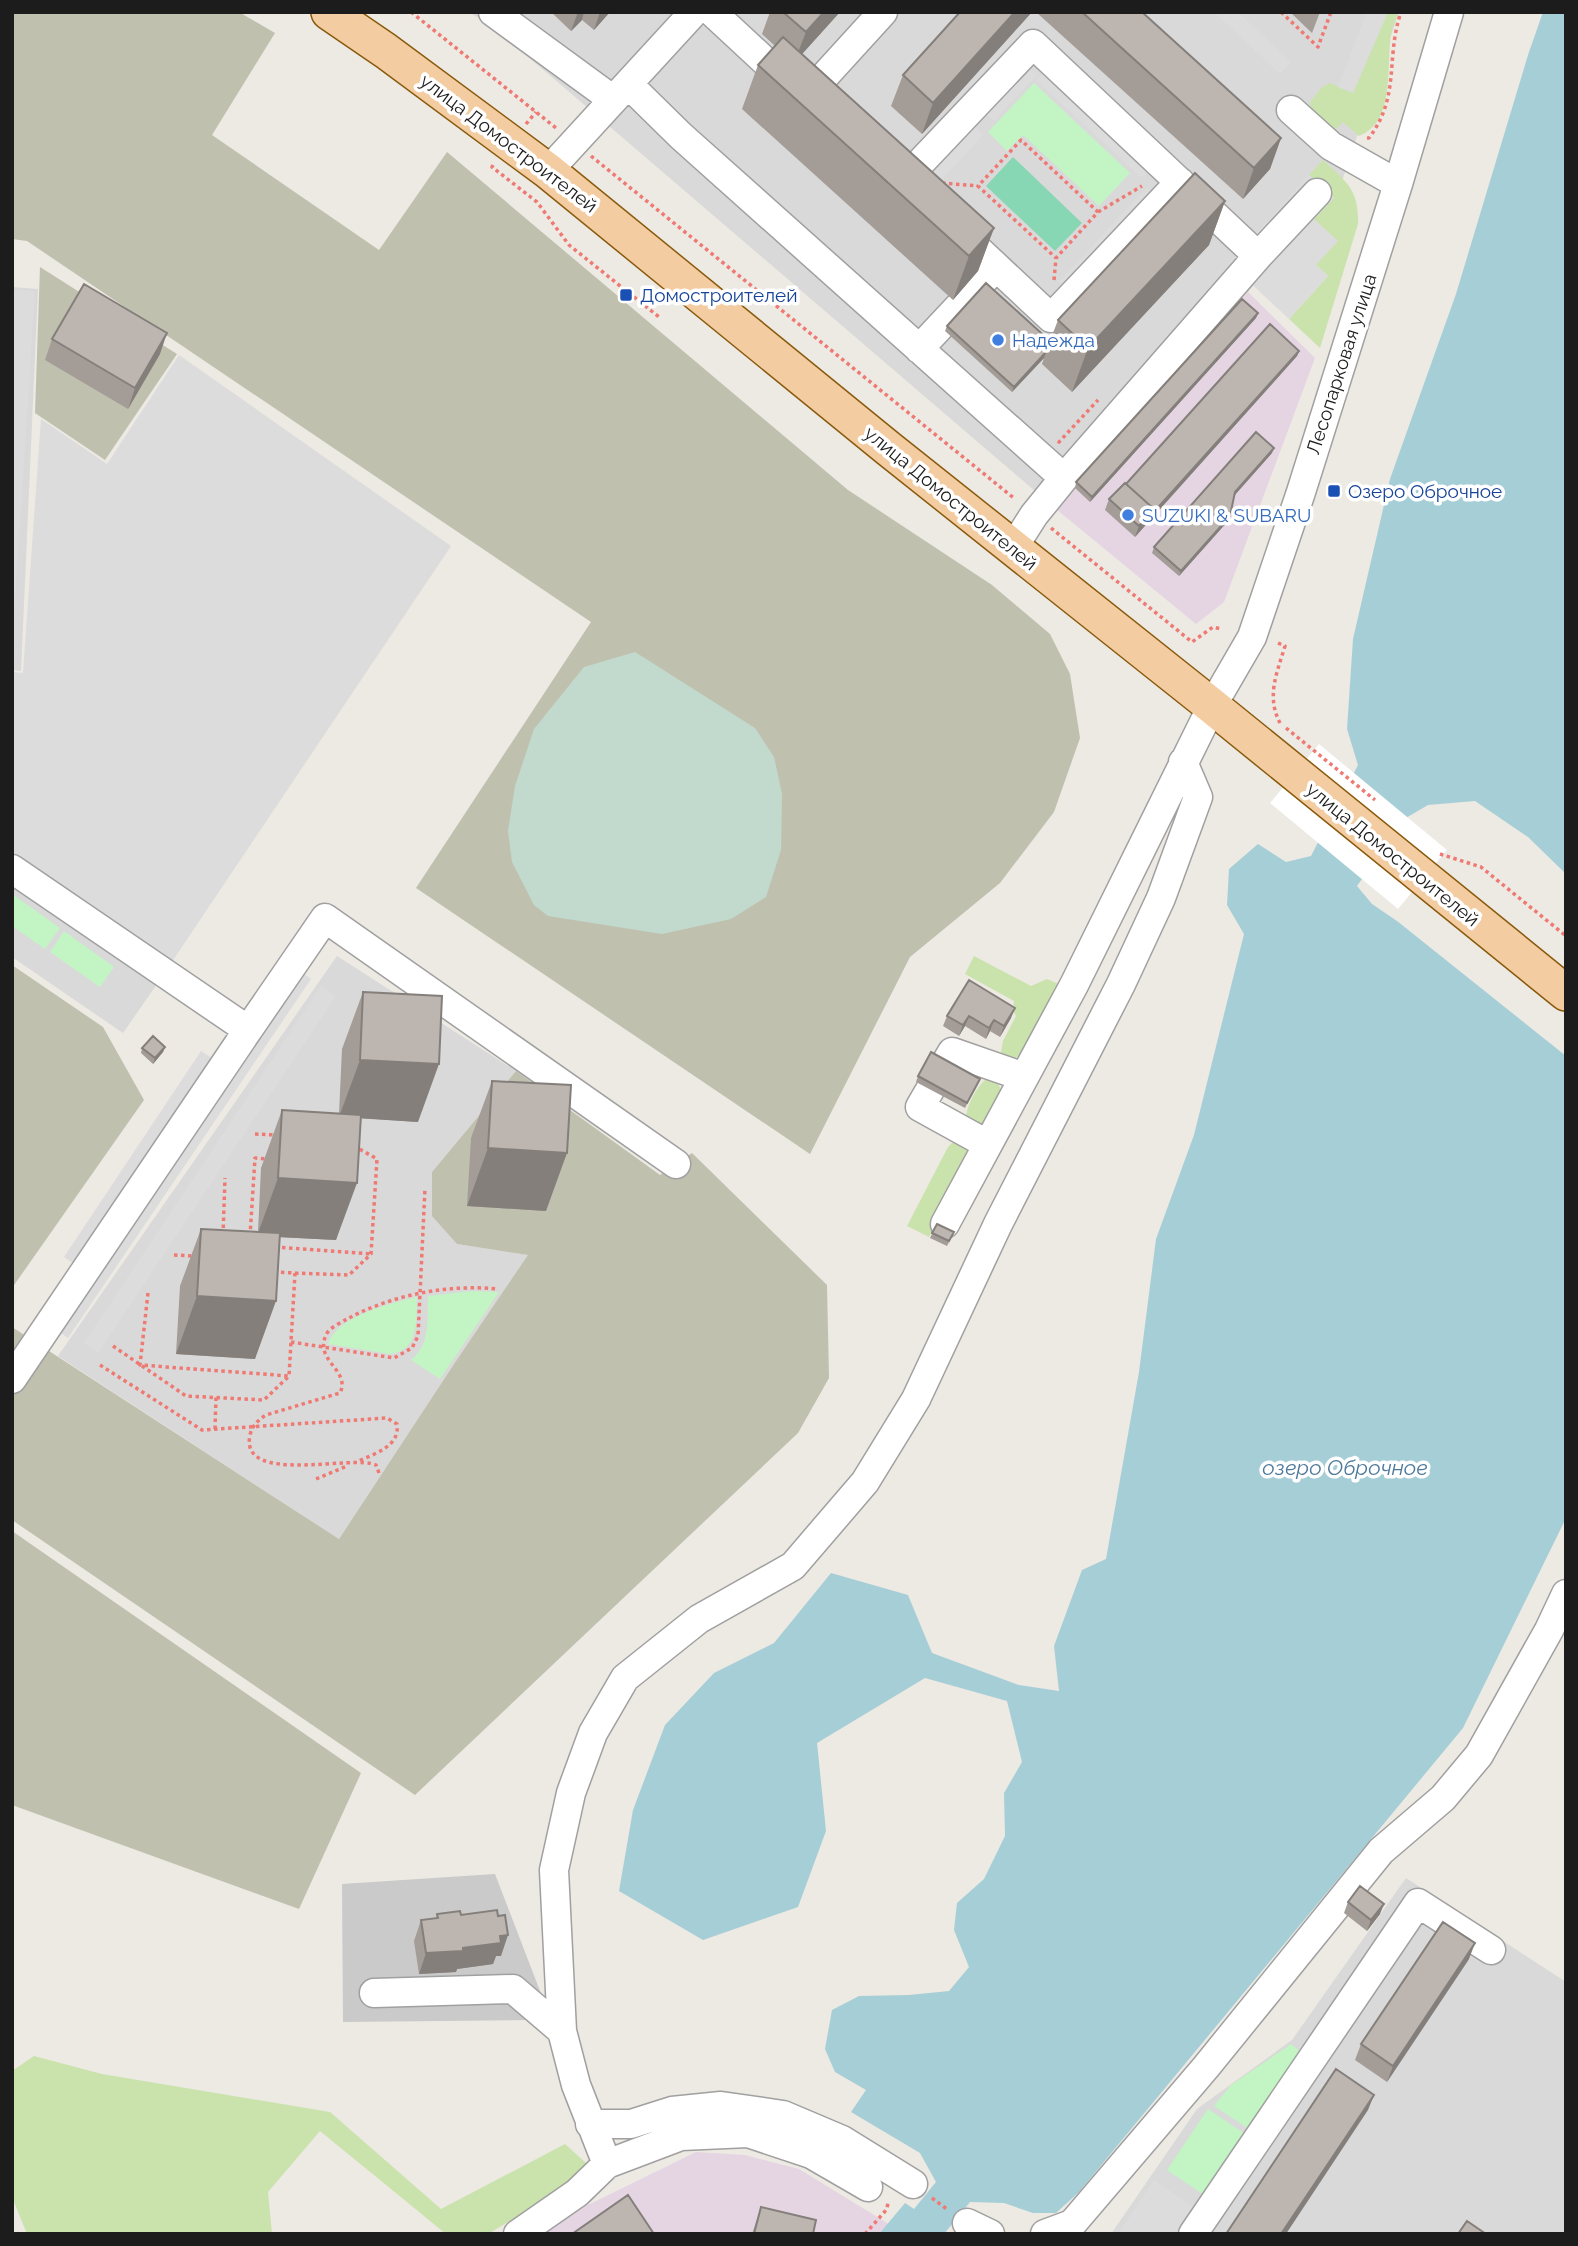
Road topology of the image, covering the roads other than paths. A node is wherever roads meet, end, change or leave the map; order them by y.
1 (329, 12) edge
2 (493, 12) edge
3 (694, 12) edge
4 (712, 12) edge
5 (883, 12) edge
6 (1449, 12) edge
7 (620, 92) junction
8 (1291, 110) dead end
9 (548, 171) junction
10 (1172, 174) junction
11 (1398, 184) junction
12 (1317, 193) dead end
13 (1258, 256) junction
14 (996, 267) junction
15 (919, 349) junction
16 (1064, 478) junction
17 (1013, 548) junction
18 (1212, 706) junction
19 (1183, 762) junction
20 (12, 869) edge
21 (1566, 993) edge
22 (248, 1030) junction
23 (1024, 1077) junction
24 (987, 1144) junction
25 (676, 1164) dead end
26 (945, 1224) edge
27 (12, 1379) edge
28 (1566, 1594) edge
29 (1491, 1950) dead end
30 (374, 1993) dead end
31 (562, 2031) junction
32 (590, 2124) junction
33 (607, 2164) junction
34 (518, 2234) edge
35 (1045, 2234) edge
36 (1193, 2234) edge

1 - 9 main road, улица Домостроителей
2 - 7 street
3 - 7 street
4 - 5 street
6 - 11 street, Лесопарковая улица
7 - 9 street
7 - 15 street
8 - 11 street
9 - 17 main road, улица Домостроителей
10 - 13 street
10 - 14 street
10 - 14 street
11 - 18 street, Лесопарковая улица
12 - 13 street
13 - 16 street
14 - 15 street
15 - 16 street
16 - 17 street
17 - 18 main road, улица Домостроителей
18 - 19 street, Лесопарковая улица
18 - 21 main road, улица Домостроителей
19 - 23 street, Лесопарковая улица
19 - 31 street
20 - 22 street
22 - 25 street
22 - 27 street
23 - 24 street, Лесопарковая улица
23 - 24 street
24 - 26 street, Лесопарковая улица
28 - 35 street
29 - 36 street
30 - 31 street
31 - 32 street
32 - 33 street
32 - 33 street
33 - 34 street

